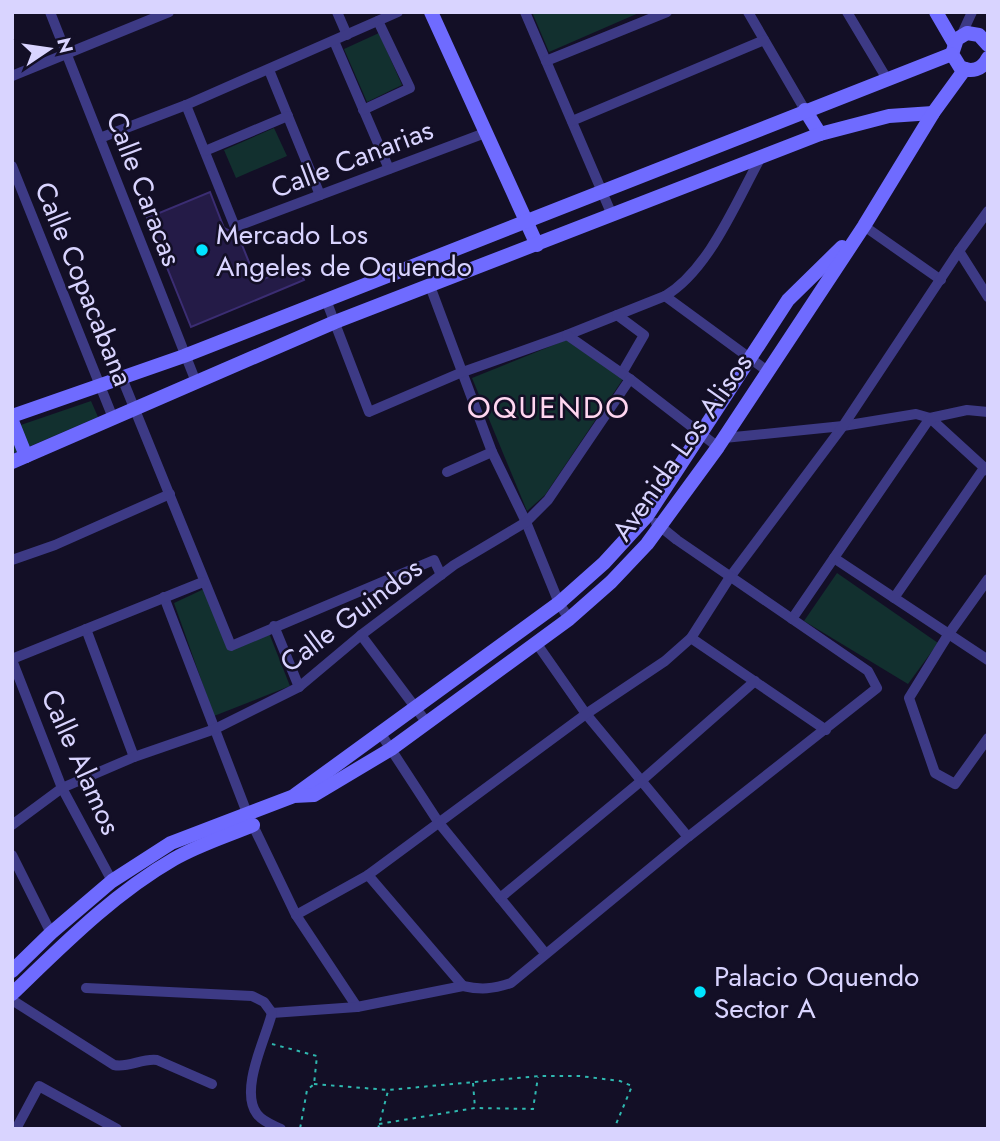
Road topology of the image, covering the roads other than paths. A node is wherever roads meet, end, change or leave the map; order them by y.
1 (50, 12) edge
2 (169, 12) edge
3 (337, 12) edge
4 (398, 12) edge
5 (526, 12) edge
6 (667, 12) edge
7 (748, 12) edge
8 (847, 12) edge
9 (936, 12) edge
10 (972, 12) edge
11 (434, 13) edge
12 (378, 21) junction
13 (347, 35) junction
14 (764, 40) junction
15 (334, 41) junction
16 (956, 44) junction
17 (988, 45) edge
18 (66, 55) junction
19 (988, 58) edge
20 (546, 61) junction
21 (965, 69) junction
22 (269, 70) junction
23 (12, 76) edge
24 (887, 79) junction
25 (186, 106) junction
26 (363, 110) junction
27 (805, 110) junction
28 (933, 113) junction
29 (288, 116) junction
30 (572, 121) junction
31 (485, 133) junction
32 (820, 134) junction
33 (100, 138) junction
34 (205, 151) junction
35 (761, 158) junction
36 (12, 166) edge
37 (389, 169) junction
38 (602, 191) junction
39 (320, 195) junction
40 (988, 211) edge
41 (612, 215) junction
42 (527, 222) junction
43 (864, 226) junction
44 (537, 245) junction
45 (959, 251) junction
46 (941, 280) junction
47 (430, 286) junction
48 (665, 296) junction
49 (988, 298) edge
50 (326, 300) junction
51 (617, 315) junction
52 (335, 323) junction
53 (567, 335) junction
54 (184, 356) junction
55 (750, 359) junction
56 (766, 370) junction
57 (460, 373) junction
58 (626, 376) junction
59 (122, 378) junction
60 (196, 382) junction
61 (99, 386) junction
62 (135, 408) junction
63 (988, 412) edge
64 (113, 418) junction
65 (930, 418) junction
66 (12, 419) edge
67 (843, 426) junction
68 (701, 434) junction
69 (721, 442) junction
70 (492, 453) junction
71 (26, 456) junction
72 (12, 462) edge
73 (986, 470) edge
74 (447, 472) dead end
75 (170, 494) junction
76 (647, 516) junction
77 (526, 522) junction
78 (660, 527) junction
79 (834, 558) junction
80 (12, 561) edge
81 (441, 575) junction
82 (730, 577) junction
83 (988, 579) edge
84 (203, 582) junction
85 (164, 597) junction
86 (894, 598) junction
87 (559, 603) junction
88 (569, 619) junction
89 (792, 619) junction
90 (274, 626) junction
91 (86, 629) junction
92 (360, 635) junction
93 (948, 635) junction
94 (691, 638) junction
95 (537, 644) junction
96 (12, 659) edge
97 (988, 660) edge
98 (755, 681) junction
99 (299, 687) junction
100 (415, 709) junction
101 (586, 714) junction
102 (427, 723) junction
103 (215, 729) junction
104 (826, 730) junction
105 (381, 734) junction
106 (988, 738) edge
107 (391, 749) junction
108 (134, 757) junction
109 (640, 782) junction
110 (62, 788) junction
111 (294, 796) junction
112 (250, 819) junction
113 (439, 823) junction
114 (12, 825) edge
115 (688, 837) junction
116 (12, 855) edge
117 (368, 875) junction
118 (113, 881) junction
119 (500, 898) junction
120 (296, 915) junction
121 (51, 933) junction
122 (545, 953) junction
123 (12, 971) edge
124 (463, 986) junction
125 (86, 988) dead end
126 (12, 994) edge
127 (12, 1000) edge
128 (357, 1007) junction
129 (272, 1013) junction
130 (212, 1084) dead end
131 (265, 1126) edge
132 (16, 1129) edge
133 (117, 1129) edge
134 (281, 1129) edge

1 - 18 street, Calle Caracas
2 - 18 street
3 - 13 street
4 - 12 street
5 - 20 street
6 - 20 street
7 - 14 street
8 - 24 street
9 - 16 street
10 - 16 street
11 - 31 street
12 - 13 street
12 - 26 street
13 - 15 street
14 - 27 street
14 - 30 street
15 - 22 street
15 - 26 street
16 - 17 street
16 - 21 street
16 - 24 street
18 - 23 street
18 - 33 street, Calle Caracas
19 - 21 street
20 - 30 street
21 - 28 street, Avenida Los Alisos
22 - 25 street
22 - 29 street
24 - 27 street
25 - 33 street
25 - 34 street
26 - 37 street
27 - 32 street
27 - 38 street
28 - 32 street
28 - 43 street, Avenida Los Alisos
29 - 34 street
29 - 39 street
30 - 38 street
31 - 37 street, Calle Canarias
31 - 42 street
32 - 35 street
33 - 54 street, Calle Caracas
34 - 39 street, Calle Canarias
35 - 41 street
35 - 48 street
36 - 61 street, Calle Copacabana
37 - 39 street, Calle Canarias
38 - 41 street
38 - 42 street
40 - 45 street
41 - 44 street
42 - 44 street
42 - 50 street
43 - 46 street
43 - 55 street, Avenida Los Alisos
43 - 56 street, Avenida Los Alisos
44 - 47 street
45 - 46 street
45 - 49 street
46 - 67 street
47 - 52 street
47 - 57 street
48 - 51 street
48 - 55 street
50 - 52 street
50 - 54 street
51 - 53 street
51 - 58 street, Calle Guindos
52 - 57 street
52 - 60 street
53 - 57 street
53 - 58 street
54 - 59 street
54 - 60 street, Calle Caracas
55 - 56 street
55 - 68 street, Avenida Los Alisos
56 - 69 street, Avenida Los Alisos
57 - 70 street
58 - 68 street
58 - 77 street, Calle Guindos
59 - 61 street
59 - 62 street
60 - 62 street
61 - 64 street, Calle Copacabana
61 - 66 street
62 - 64 street
62 - 75 street
63 - 65 street
64 - 71 street
65 - 67 street
65 - 73 street
65 - 79 street
66 - 71 street
67 - 69 street
67 - 82 street
68 - 69 street
68 - 76 street, Avenida Los Alisos
69 - 78 street, Avenida Los Alisos
70 - 74 street
70 - 77 street
71 - 72 street
73 - 86 street
75 - 80 street
75 - 84 street
76 - 78 street
76 - 87 street, Avenida Los Alisos
77 - 81 street, Calle Guindos
77 - 87 street
78 - 82 street
78 - 88 street, Avenida Los Alisos
79 - 86 street
79 - 89 street
81 - 90 street
81 - 92 street, Calle Guindos
82 - 89 street
82 - 94 street
83 - 93 street
84 - 85 street
84 - 90 street
85 - 91 street
85 - 103 street
86 - 93 street
87 - 88 street
87 - 100 street, Avenida Los Alisos
88 - 95 street, Avenida Los Alisos
89 - 104 street
90 - 99 street
91 - 96 street
91 - 108 street
92 - 99 street, Calle Guindos
92 - 100 street
93 - 97 street
93 - 106 street
94 - 98 street
94 - 101 street
95 - 101 street
95 - 102 street, Avenida Los Alisos
96 - 110 street, Calle Alamos
98 - 104 street
98 - 109 street
99 - 103 street, Calle Guindos
100 - 102 street
100 - 105 street, Avenida Los Alisos
101 - 109 street
101 - 113 street
102 - 107 street, Avenida Los Alisos
103 - 108 street, Calle Guindos
103 - 112 street
104 - 115 street
105 - 107 street
105 - 111 street, Avenida Los Alisos
107 - 111 street, Avenida Los Alisos
107 - 113 street
108 - 110 street, Calle Guindos
109 - 115 street
109 - 119 street
110 - 114 street, Calle Guindos
110 - 118 street, Calle Alamos
111 - 112 street, Avenida Los Alisos
112 - 118 street, Avenida Los Alisos
112 - 120 street
112 - 126 street, Avenida Los Alisos
113 - 117 street
113 - 119 street
115 - 122 street
116 - 121 street
117 - 120 street
117 - 124 street
118 - 121 street, Avenida Los Alisos
119 - 122 street
120 - 128 street
121 - 123 street, Avenida Los Alisos
122 - 124 street
124 - 128 street
125 - 129 street
127 - 130 street
128 - 129 street
129 - 131 street
131 - 134 street
132 - 133 street

